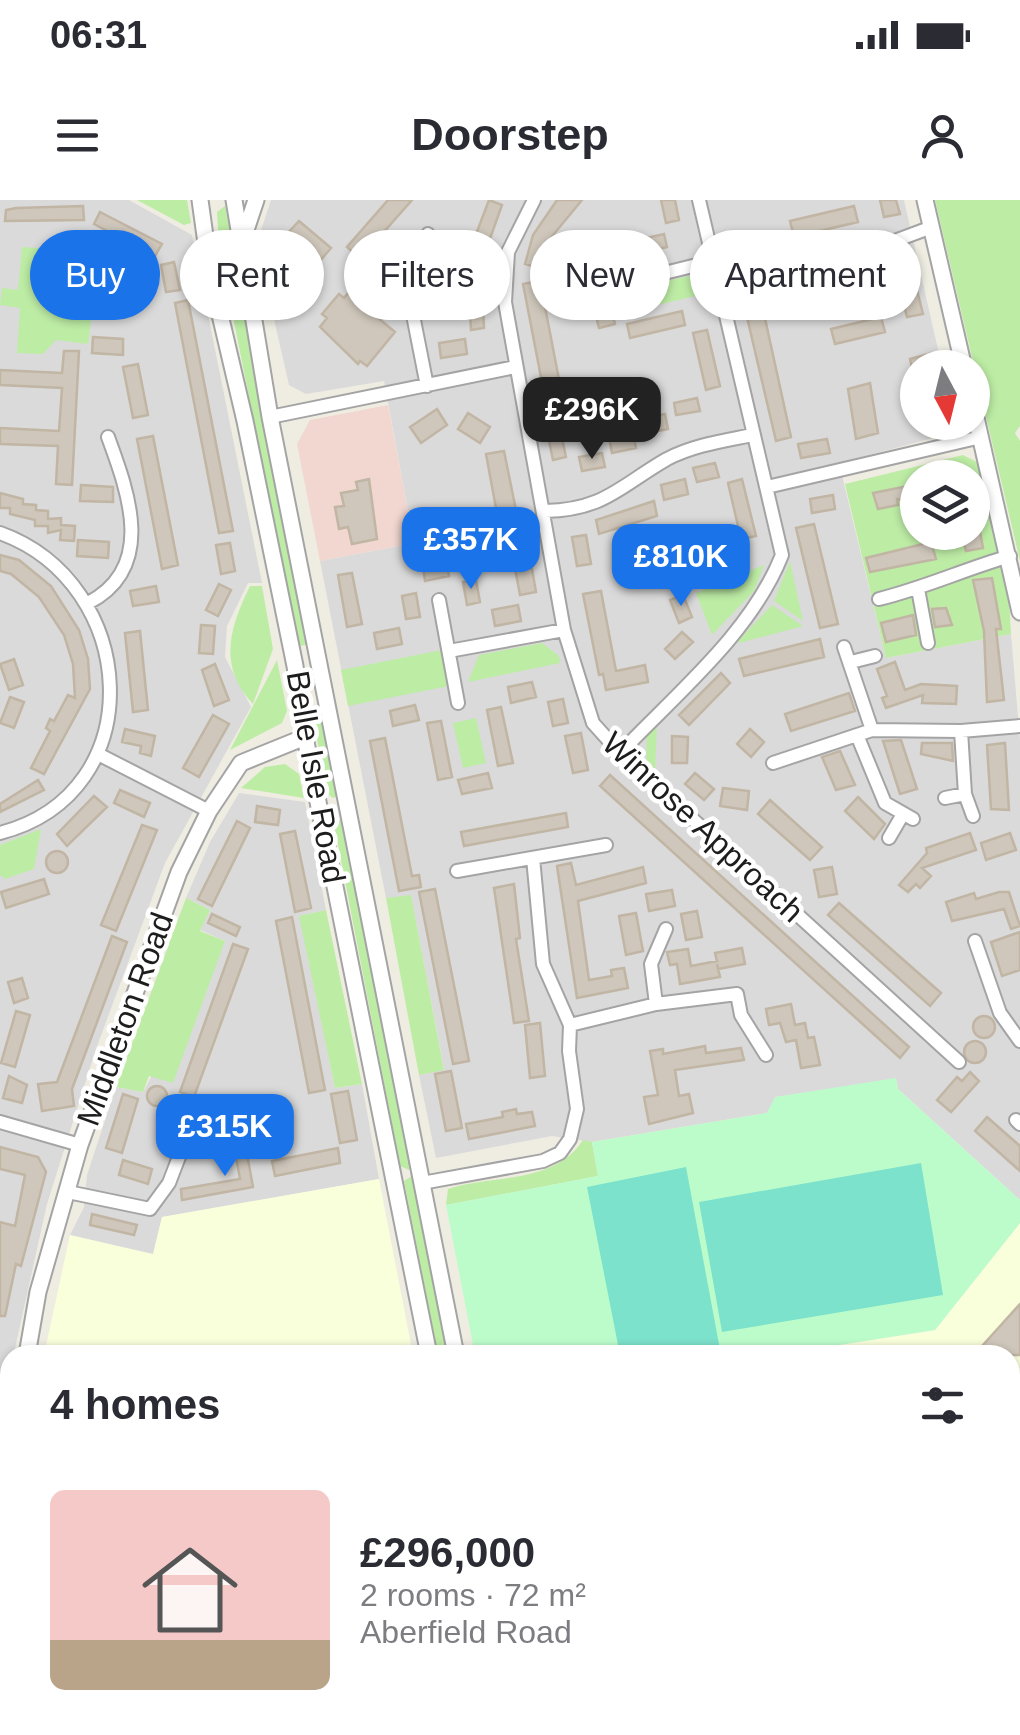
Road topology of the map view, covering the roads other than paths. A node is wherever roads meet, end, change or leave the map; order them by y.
1 (200, 200) edge
2 (234, 200) edge
3 (256, 200) edge
4 (534, 200) edge
5 (700, 200) edge
6 (926, 200) edge
7 (932, 227) junction
8 (204, 230) edge
9 (240, 230) edge
10 (246, 230) edge
11 (706, 230) edge
12 (921, 231) edge
13 (220, 320) edge
14 (255, 320) edge
15 (414, 320) edge
16 (726, 320) edge
17 (960, 350) edge
18 (514, 368) junction
19 (428, 386) junction
20 (270, 417) junction
21 (752, 436) junction
22 (108, 437) dead end
23 (969, 440) edge
24 (983, 440) edge
25 (766, 487) junction
26 (545, 510) junction
27 (0, 533) edge
28 (1010, 556) junction
29 (918, 590) junction
30 (879, 599) dead end
31 (439, 600) dead end
32 (88, 603) junction
33 (1020, 612) edge
34 (564, 630) junction
35 (928, 643) dead end
36 (844, 647) dead end
37 (448, 651) junction
38 (875, 656) dead end
39 (320, 661) junction
40 (851, 662) junction
41 (295, 666) junction
42 (458, 703) dead end
43 (1020, 726) edge
44 (872, 730) junction
45 (961, 731) junction
46 (857, 735) junction
47 (305, 737) junction
48 (98, 754) junction
49 (620, 754) junction
50 (773, 763) dead end
51 (965, 794) junction
52 (945, 798) dead end
53 (350, 806) junction
54 (210, 811) junction
55 (320, 811) junction
56 (973, 816) dead end
57 (0, 832) edge
58 (889, 838) dead end
59 (606, 845) dead end
60 (533, 858) junction
61 (457, 871) dead end
62 (666, 929) dead end
63 (975, 941) dead end
64 (656, 1004) junction
65 (570, 1024) junction
66 (1020, 1041) edge
67 (766, 1055) dead end
68 (958, 1062) dead end
69 (0, 1122) edge
70 (80, 1145) junction
71 (182, 1149) dead end
72 (422, 1183) junction
73 (68, 1192) junction
74 (29, 1345) edge
75 (427, 1345) edge
76 (454, 1345) edge

1 - 8 street, Belle Isle Road
2 - 9 street, Belle Isle Road
3 - 10 street
4 - 18 street, Winrose Approach
5 - 11 street
6 - 7 street
7 - 12 street
7 - 17 street
13 - 41 street, Belle Isle Road
14 - 20 street, Belle Isle Road
15 - 19 street
16 - 21 street
18 - 19 street
18 - 26 street, Winrose Approach
19 - 20 street
20 - 39 street, Belle Isle Road
21 - 25 street
21 - 26 street
22 - 32 street
23 - 25 street
24 - 28 street
25 - 49 street
26 - 34 street, Winrose Approach
27 - 32 street
28 - 29 street
28 - 33 street
29 - 30 street
29 - 35 street
31 - 37 street
32 - 48 street
34 - 37 street
34 - 49 street, Winrose Approach
36 - 40 street
37 - 42 street
38 - 40 street
39 - 41 street
39 - 53 street, Belle Isle Road
40 - 44 street
41 - 47 street, Belle Isle Road
43 - 45 street
44 - 45 street
44 - 46 street
45 - 51 street
46 - 50 street
46 - 58 street
47 - 54 street, Middleton Road
47 - 55 street, Belle Isle Road
48 - 54 street
48 - 57 street
49 - 68 street, Winrose Approach
51 - 52 street
51 - 56 street
53 - 55 street
53 - 72 street, Belle Isle Road
54 - 70 street, Middleton Road
55 - 75 street, Belle Isle Road
59 - 60 street
60 - 61 street
60 - 65 street
62 - 64 street
63 - 66 street
64 - 65 street
64 - 67 street
65 - 72 street
69 - 70 street
70 - 73 street, Middleton Road
71 - 73 street
72 - 76 street, Belle Isle Road
73 - 74 street, Middleton Road

